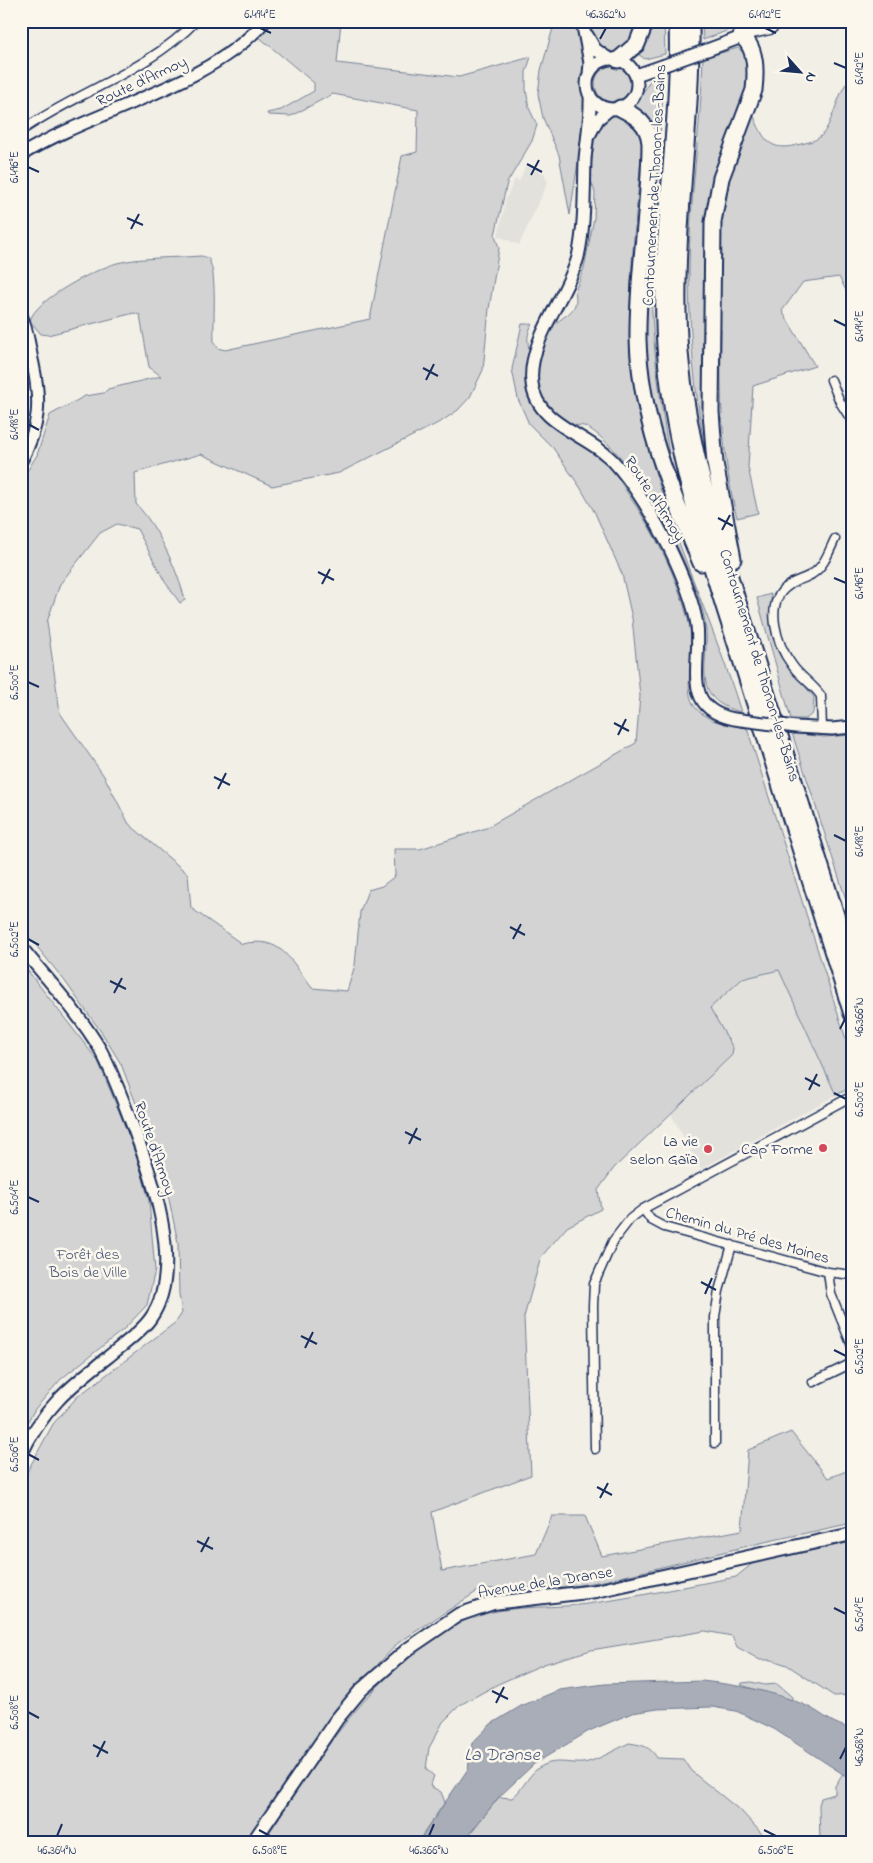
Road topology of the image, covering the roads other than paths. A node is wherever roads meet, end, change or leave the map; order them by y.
1 (196, 21) edge
2 (265, 21) edge
3 (646, 21) edge
4 (677, 21) edge
5 (691, 21) edge
6 (772, 21) edge
7 (782, 21) edge
8 (583, 26) edge
9 (743, 28) edge
10 (614, 59) junction
11 (589, 74) junction
12 (636, 75) junction
13 (590, 95) junction
14 (615, 108) junction
15 (21, 131) edge
16 (587, 140) junction
17 (21, 155) edge
18 (21, 314) edge
19 (21, 341) edge
20 (33, 363) junction
21 (831, 380) dead end
22 (852, 421) edge
23 (21, 462) edge
24 (835, 539) dead end
25 (746, 630) junction
26 (738, 650) junction
27 (852, 727) edge
28 (822, 729) junction
29 (21, 947) edge
30 (852, 966) edge
31 (852, 1014) edge
32 (848, 1098) edge
33 (643, 1209) junction
34 (732, 1245) junction
35 (828, 1272) junction
36 (852, 1275) edge
37 (852, 1346) edge
38 (852, 1360) edge
39 (813, 1382) dead end
40 (715, 1443) dead end
41 (595, 1449) dead end
42 (21, 1455) edge
43 (852, 1534) edge
44 (253, 1842) edge

1 - 15 street
2 - 17 main road, Route d'Armoy
3 - 10 highway
4 - 26 highway, Contournement de Thonon-les-Bains
5 - 25 highway, Contournement de Thonon-les-Bains
6 - 9 street
7 - 9 street
8 - 10 main road
8 - 11 main road
9 - 12 main road, bridge
9 - 25 highway
10 - 11 main road
10 - 12 main road
11 - 13 main road
12 - 14 main road
13 - 14 main road
13 - 16 main road, Route d'Armoy
14 - 16 main road, Route d'Armoy
14 - 26 highway
16 - 28 main road, Route d'Armoy, bridge
18 - 20 main road
19 - 20 main road
20 - 23 main road
21 - 22 street
24 - 28 street
25 - 30 highway, Contournement de Thonon-les-Bains
26 - 31 highway, Contournement de Thonon-les-Bains
27 - 28 main road, Route d'Armoy
29 - 42 main road, Route d'Armoy
32 - 33 street
33 - 34 street, Chemin du Pré des Moines
33 - 41 street
34 - 35 street, Chemin du Pré des Moines
34 - 40 street
35 - 36 street, Chemin du Pré des Moines
35 - 37 street
38 - 39 street
43 - 44 main road, Avenue de la Dranse

